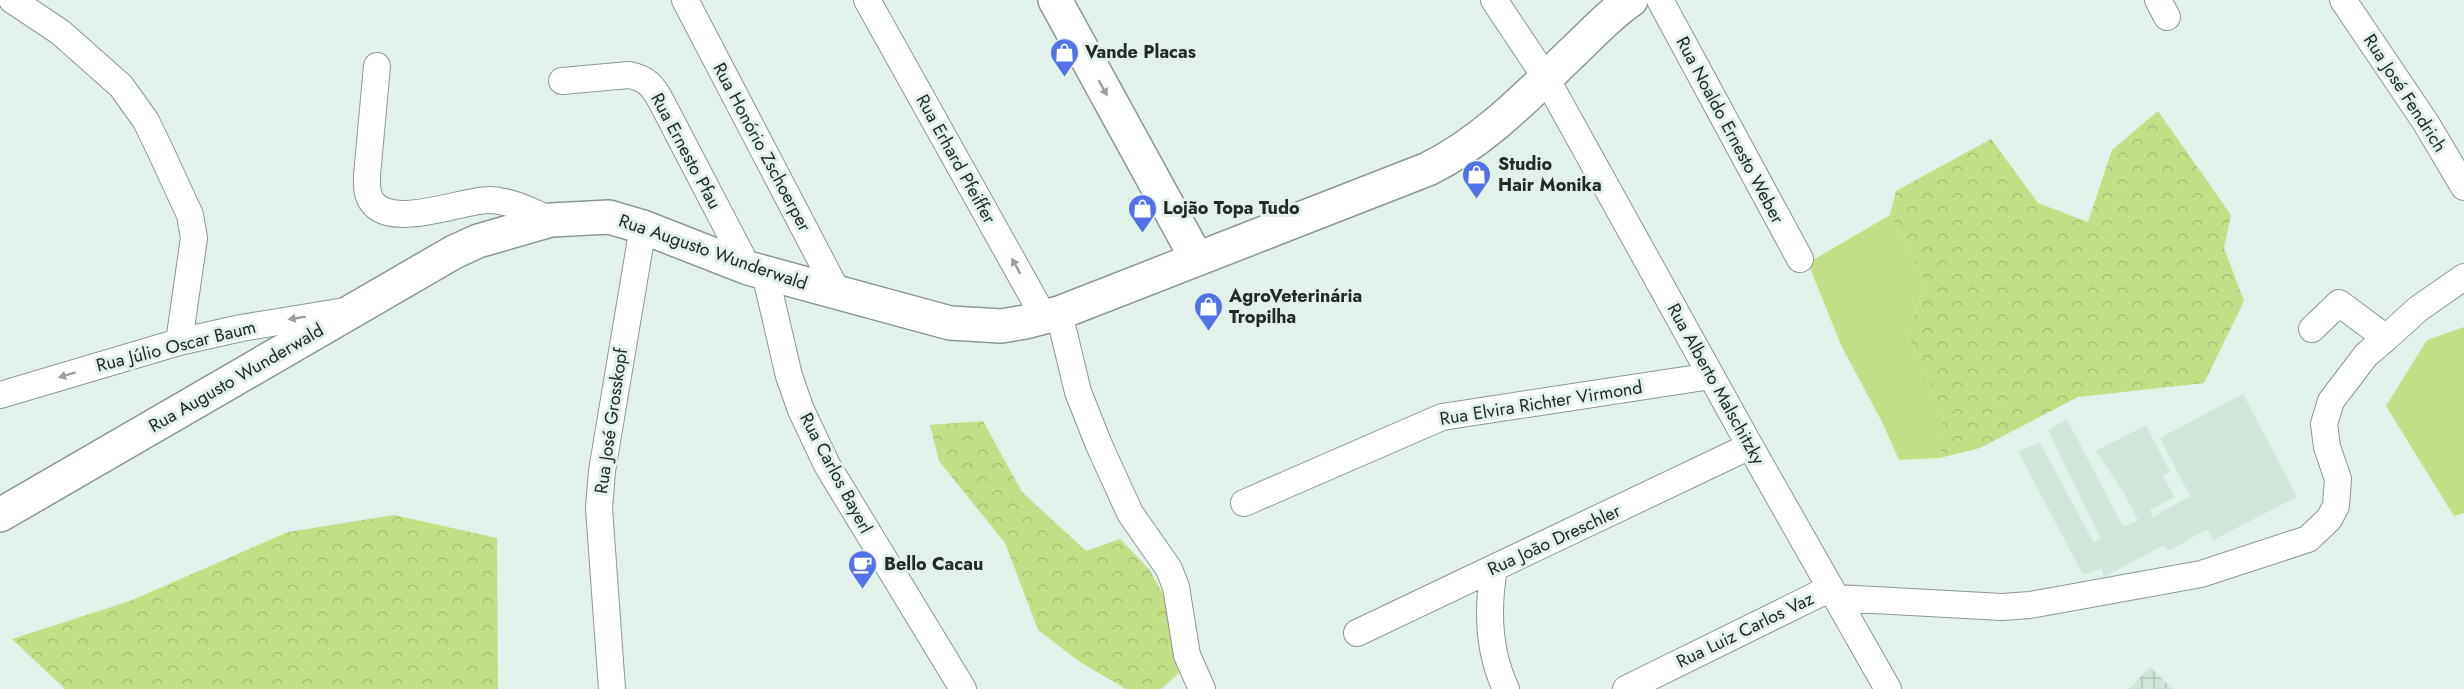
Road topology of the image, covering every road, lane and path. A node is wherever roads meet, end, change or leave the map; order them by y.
1 (12, 0) edge
2 (685, 0) edge
3 (867, 0) edge
4 (1055, 0) edge
5 (1494, 0) edge
6 (1660, 0) edge
7 (2343, 0) edge
8 (1628, 1) edge
9 (377, 66) dead end
10 (1546, 78) junction
11 (562, 81) dead end
12 (2464, 187) edge
13 (551, 220) junction
14 (643, 227) junction
15 (1197, 259) junction
16 (1800, 259) dead end
17 (756, 270) junction
18 (2464, 277) edge
19 (839, 295) junction
20 (354, 309) junction
21 (1052, 315) junction
22 (2312, 329) dead end
23 (2386, 338) junction
24 (179, 342) junction
25 (1711, 376) junction
26 (0, 395) edge
27 (1750, 446) junction
28 (1244, 503) dead end
29 (0, 515) edge
30 (1494, 568) junction
31 (1834, 593) junction
32 (1357, 633) dead end
33 (609, 688) edge
34 (963, 689) edge
35 (1202, 689) edge
36 (1506, 689) edge
37 (1626, 689) edge
38 (1888, 689) edge

1 - 24 street
2 - 19 street, Rua Honório Zschoerper
21 -> 3 street, Rua Erhard Pfeiffer
4 -> 15 main road
5 - 10 street, Rua Alberto Malschitzky
6 - 16 street, Rua Noaldo Ernesto Weber
7 - 12 street, Rua José Fendrich
8 - 10 main road, Rua Augusto Wunderwald
9 - 13 street
10 - 15 main road, Rua Augusto Wunderwald
10 - 25 street, Rua Alberto Malschitzky
11 - 17 street, Rua Ernesto Pfau
13 - 14 main road, Rua Augusto Wunderwald
13 - 20 main road, Rua Augusto Wunderwald
14 - 17 main road, Rua Augusto Wunderwald
14 - 33 street, Rua José Grosskopf
15 - 21 main road, Rua Augusto Wunderwald
17 - 19 main road, Rua Augusto Wunderwald
17 - 34 street, Rua Carlos Bayerl
18 - 23 street
19 - 21 main road, Rua Augusto Wunderwald
20 -> 24 street, Rua Júlio Oscar Baum
20 - 29 main road, Rua Augusto Wunderwald
21 - 35 street, Rua Erhard Pfeiffer
22 - 23 street
23 - 31 street
24 -> 26 street, Rua Júlio Oscar Baum
25 - 27 street, Rua Alberto Malschitzky
25 - 28 street, Rua Elvira Richter Virmond
27 - 30 street, Rua João Dreschler
27 - 31 street, Rua Alberto Malschitzky
30 - 32 street, Rua João Dreschler
30 - 36 street
31 - 37 street, Rua Luiz Carlos Vaz
31 - 38 street, Rua Alberto Malschitzky

